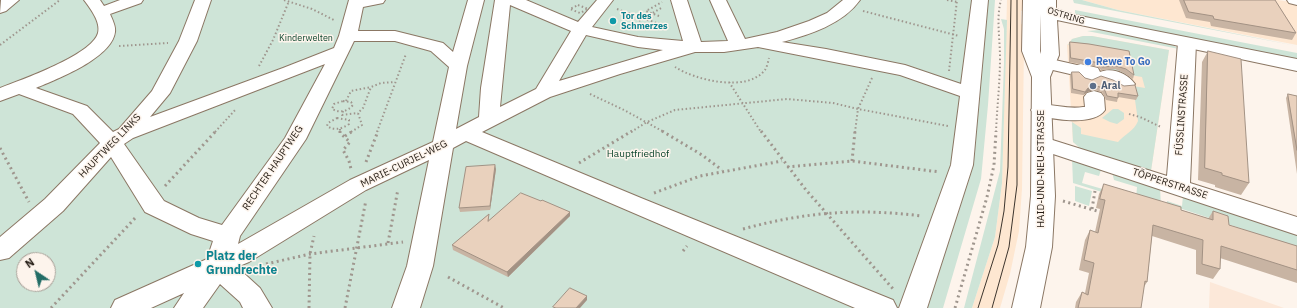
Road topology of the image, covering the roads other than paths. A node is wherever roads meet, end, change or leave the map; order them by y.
1 (11, 0) edge
2 (135, 0) edge
3 (203, 0) edge
4 (377, 0) edge
5 (476, 0) edge
6 (503, 0) edge
7 (513, 0) edge
8 (718, 0) edge
9 (980, 0) edge
10 (1031, 1) edge
11 (357, 2) edge
12 (603, 2) edge
13 (673, 2) edge
14 (849, 4) edge
15 (1048, 5) edge
16 (96, 6) edge
17 (0, 8) edge
18 (1115, 28) junction
19 (581, 29) junction
20 (346, 38) junction
21 (1187, 42) junction
22 (759, 43) junction
23 (1049, 44) junction
24 (739, 45) junction
25 (694, 47) junction
26 (671, 50) junction
27 (1297, 50) edge
28 (1297, 65) edge
29 (458, 66) junction
30 (1044, 70) junction
31 (9, 91) edge
32 (543, 93) junction
33 (969, 93) junction
34 (1094, 97) dead end
35 (1127, 101) road end
36 (1041, 110) junction
37 (489, 120) junction
38 (466, 133) junction
39 (119, 138) junction
40 (1042, 144) junction
41 (443, 145) junction
42 (1178, 187) junction
43 (1297, 226) edge
44 (228, 234) junction
45 (0, 251) edge
46 (218, 266) junction
47 (889, 300) edge
48 (125, 308) edge
49 (188, 308) edge
50 (258, 308) edge
51 (406, 308) edge
52 (913, 308) edge
53 (1026, 308) edge

1 - 17 main road
2 - 16 main road
3 - 39 main road, HAUPTWEG LINKS
4 - 11 main road
5 - 29 main road
6 - 37 main road
7 - 19 main road
8 - 24 main road
9 - 33 main road
10 - 15 main road, OSTRING
10 - 30 main road, HAID-UND-NEU-STRASSE
11 - 20 main road, RECHTER HAUPTWEG
12 - 19 main road
13 - 25 main road
14 - 22 main road
15 - 18 main road, OSTRING
15 - 23 main road, HAID-UND-NEU-STRASSE
15 - 27 main road, OSTRING
16 - 31 main road
18 - 21 main road, OSTRING
18 - 23 main road
19 - 26 main road
19 - 32 main road
20 - 29 main road
20 - 39 main road
20 - 44 main road, RECHTER HAUPTWEG
21 - 28 main road, OSTRING
21 - 42 main road, FÜSSLINSTRASSE
22 - 24 main road, MARIE-CURJEL-WEG
22 - 33 main road
23 - 30 main road, HAID-UND-NEU-STRASSE
24 - 25 main road, MARIE-CURJEL-WEG
25 - 26 main road, MARIE-CURJEL-WEG
26 - 32 main road, MARIE-CURJEL-WEG
29 - 41 main road
30 - 35 main road
30 - 36 main road, HAID-UND-NEU-STRASSE
31 - 39 main road
32 - 37 main road, MARIE-CURJEL-WEG
33 - 52 main road
34 - 36 main road
36 - 40 main road, HAID-UND-NEU-STRASSE
37 - 38 main road, MARIE-CURJEL-WEG
38 - 41 main road, MARIE-CURJEL-WEG
38 - 47 main road
39 - 44 main road
39 - 45 main road, HAUPTWEG LINKS
40 - 42 main road, TÖPPERSTRASSE
40 - 53 main road, HAID-UND-NEU-STRASSE
41 - 46 main road, MARIE-CURJEL-WEG
41 - 51 main road
42 - 43 main road, TÖPPERSTRASSE
44 - 46 main road, RECHTER HAUPTWEG
46 - 48 main road, MARIE-CURJEL-WEG
46 - 49 main road, RECHTER HAUPTWEG
46 - 50 main road

